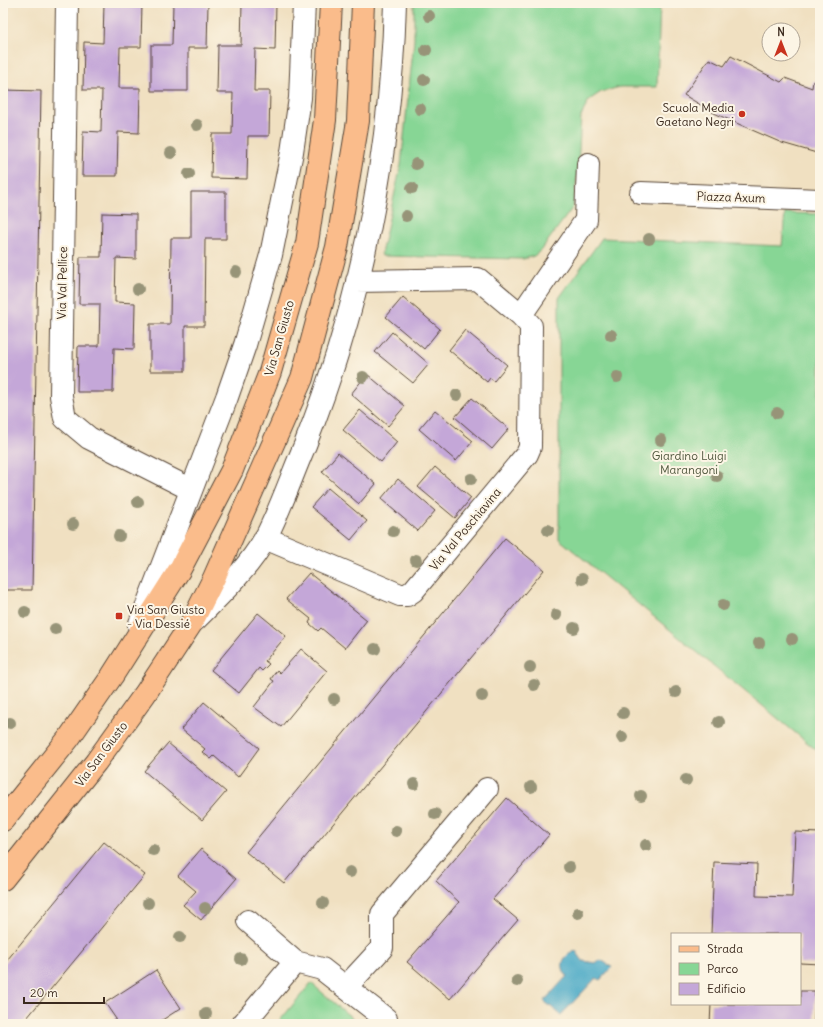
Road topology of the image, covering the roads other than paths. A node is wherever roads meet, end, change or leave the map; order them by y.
1 (67, 3) edge
2 (304, 3) edge
3 (331, 3) edge
4 (363, 3) edge
5 (395, 3) edge
6 (588, 164) dead end
7 (642, 193) dead end
8 (820, 200) edge
9 (357, 281) junction
10 (521, 314) junction
11 (190, 489) junction
12 (265, 538) junction
13 (191, 624) junction
14 (132, 643) junction
15 (487, 789) dead end
16 (3, 820) edge
17 (3, 879) edge
18 (248, 921) dead end
19 (295, 962) junction
20 (346, 987) junction
21 (243, 1024) edge
22 (382, 1024) edge

1 - 11 street, Via Val Pellice
2 - 11 street, Via San Giusto
3 - 14 main road, Via San Giusto
4 - 13 main road, Via San Giusto
5 - 9 street, Via San Giusto
6 - 10 street
7 - 8 street, Piazza Axum
9 - 10 street, Via Val Poschiavina
9 - 12 street, Via San Giusto
10 - 12 street, Via Val Poschiavina
11 - 14 street, Via San Giusto
12 - 13 street, Via San Giusto
13 - 17 main road, Via San Giusto
14 - 16 main road, Via San Giusto
15 - 20 street
18 - 19 street
19 - 20 street
19 - 21 street
20 - 22 street

